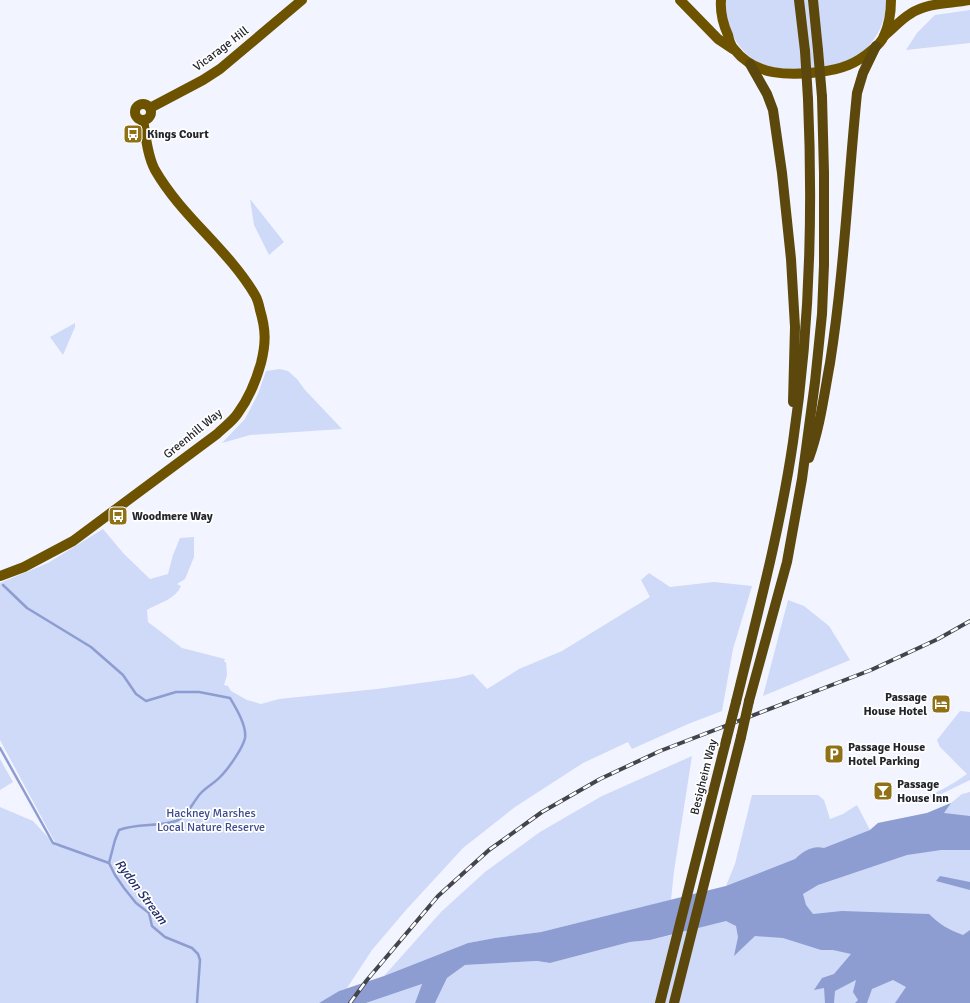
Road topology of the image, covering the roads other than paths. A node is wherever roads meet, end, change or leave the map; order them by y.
1 (302, 0) edge
2 (680, 0) edge
3 (721, 0) edge
4 (799, 0) edge
5 (813, 0) edge
6 (891, 0) edge
7 (970, 0) edge
8 (884, 36) junction
9 (876, 46) junction
10 (733, 49) junction
11 (750, 64) junction
12 (143, 120) joint
13 (793, 442) junction
14 (802, 479) junction
15 (0, 576) edge
16 (660, 1003) edge
17 (674, 1003) edge

1 - 12 main road, Vicarage Hill
2 - 10 main road
3 - 10 main road
4 - 13 highway, bridge
5 - 14 highway, bridge
6 - 8 main road
7 - 8 main road
8 - 9 main road
9 - 11 main road
9 - 14 highway
10 - 11 main road
11 - 13 highway
12 - 15 main road, Greenhill Way
13 - 16 highway, Besigheim Way, bridge
14 - 17 highway, bridge

